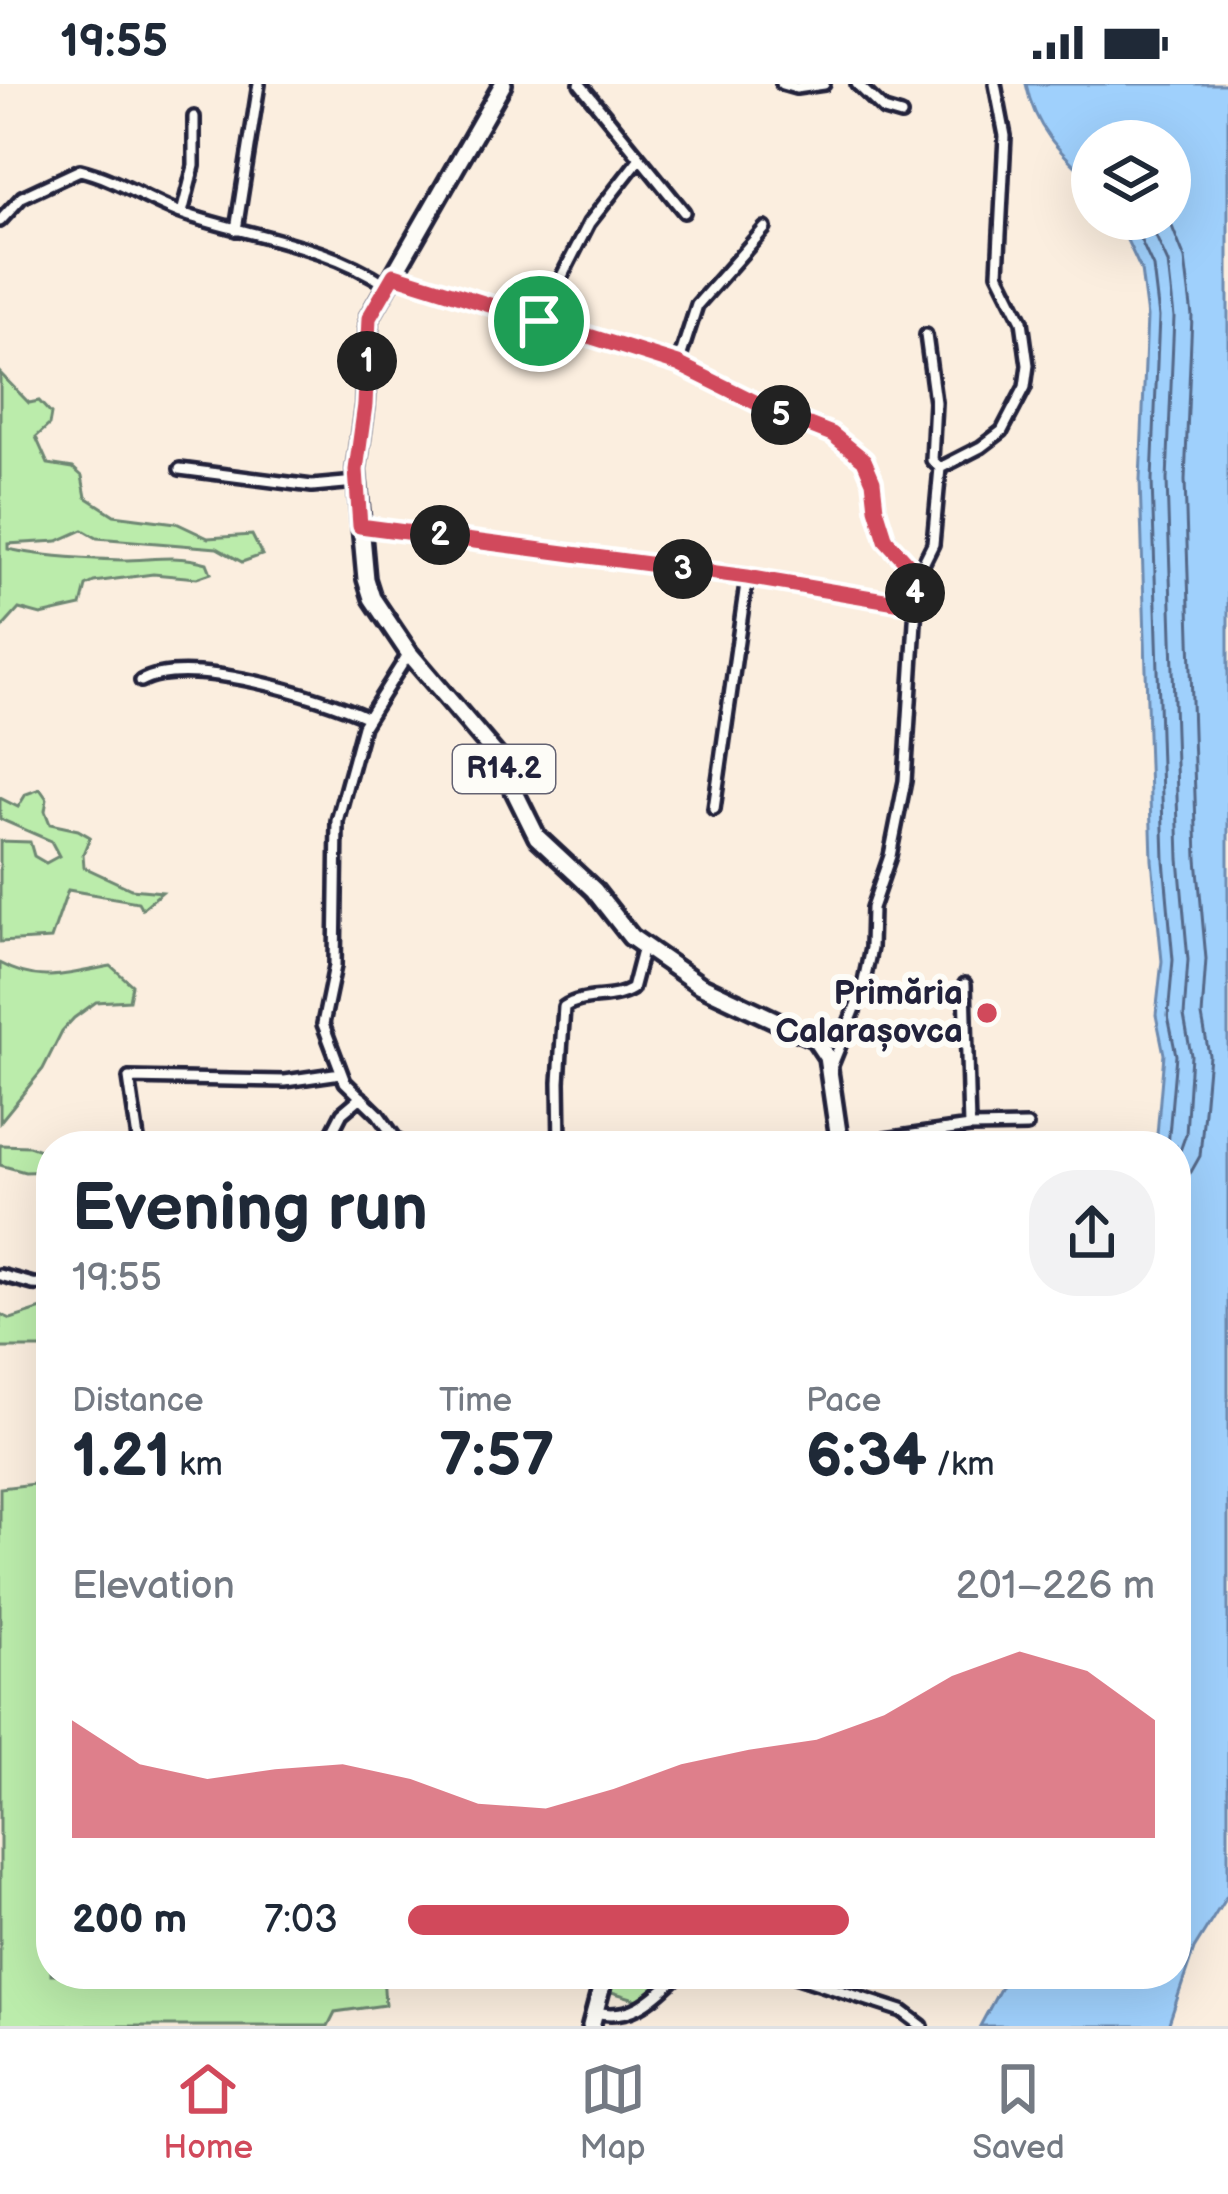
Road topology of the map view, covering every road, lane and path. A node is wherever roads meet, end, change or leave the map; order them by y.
1 (259, 84) edge
2 (502, 84) edge
3 (580, 84) edge
4 (782, 84) edge
5 (824, 84) edge
6 (856, 84) edge
7 (995, 84) edge
8 (901, 115) dead end
9 (194, 117) dead end
10 (640, 158) junction
11 (684, 212) dead end
12 (182, 213) junction
13 (0, 221) edge
14 (765, 228) dead end
15 (236, 230) junction
16 (390, 280) junction
17 (539, 321) junction
18 (926, 335) dead end
19 (678, 364) junction
20 (940, 468) junction
21 (180, 469) dead end
22 (356, 482) junction
23 (360, 526) junction
24 (917, 574) junction
25 (747, 577) junction
26 (914, 605) junction
27 (409, 653) junction
28 (140, 681) dead end
29 (368, 718) junction
30 (715, 809) dead end
31 (643, 947) junction
32 (965, 984) dead end
33 (829, 1072) junction
34 (341, 1073) junction
35 (361, 1097) junction
36 (1027, 1126) dead end
37 (969, 1127) junction
38 (137, 1131) edge
39 (333, 1131) edge
40 (390, 1131) edge
41 (560, 1131) edge
42 (837, 1131) edge
43 (942, 1131) edge
44 (0, 1275) edge
45 (36, 1285) edge
46 (601, 1989) edge
47 (661, 1989) edge
48 (834, 1989) edge
49 (593, 2019) edge
50 (922, 2026) edge

1 - 15 street
2 - 16 main road, R14.2
3 - 10 street
4 - 5 street
6 - 8 street
7 - 20 street
9 - 12 street
10 - 11 street
10 - 17 street
12 - 13 street
12 - 15 street
14 - 19 street
15 - 16 street
16 - 17 street
16 - 22 main road, R14.2
17 - 19 street
18 - 20 street
19 - 24 street
20 - 24 street
21 - 22 street
22 - 23 main road, R14.2
23 - 25 street
23 - 27 main road, R14.2
24 - 26 street
25 - 26 street
25 - 30 street
26 - 33 street
27 - 29 street
27 - 31 main road, R14.2
28 - 29 street
29 - 34 street
31 - 33 main road, R14.2
31 - 41 street
32 - 37 street
33 - 42 main road
34 - 35 street
34 - 38 street
35 - 39 street
35 - 40 street
36 - 37 street
37 - 43 street
44 - 45 street
46 - 49 main road
47 - 49 street
48 - 50 street

